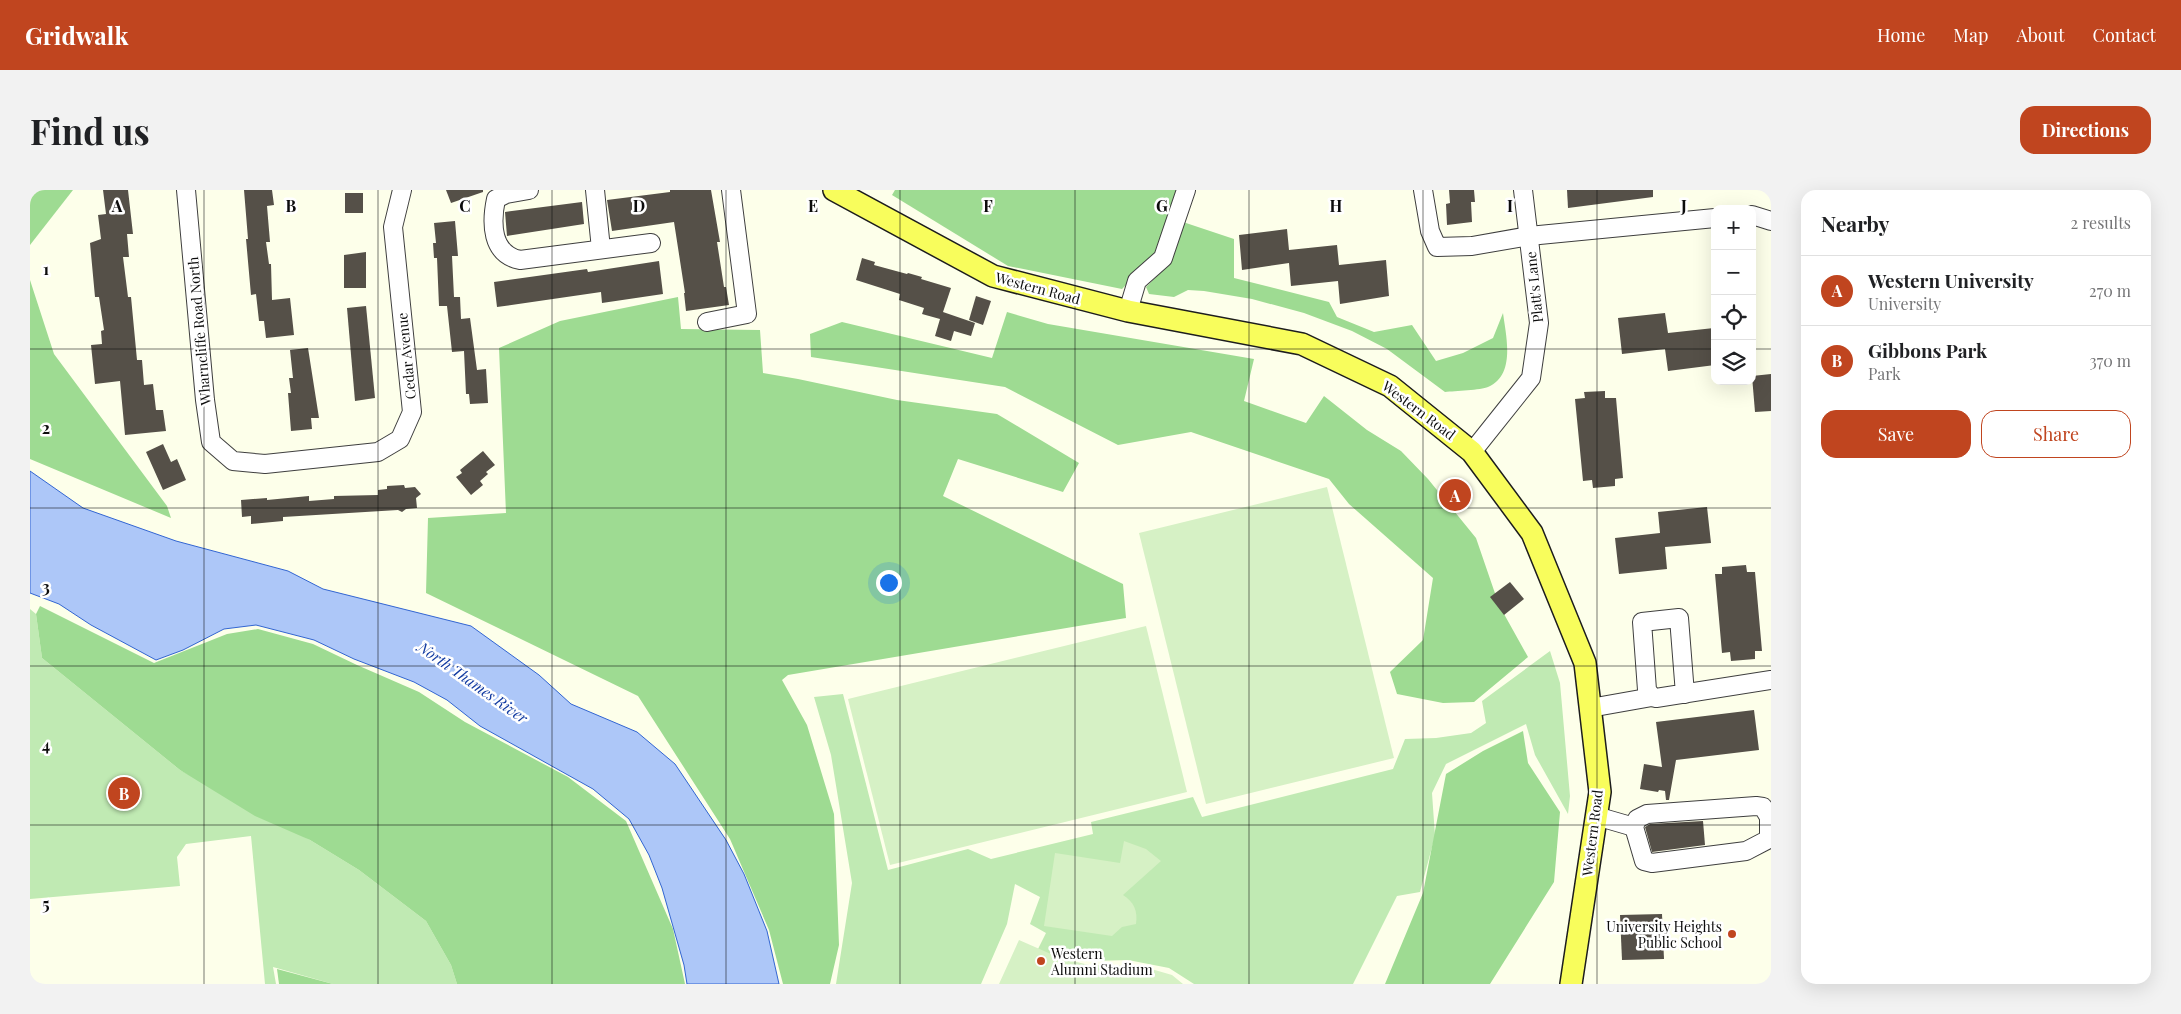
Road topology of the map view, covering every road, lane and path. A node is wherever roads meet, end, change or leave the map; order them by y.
1 (186, 190) edge
2 (402, 190) edge
3 (528, 190) edge
4 (595, 190) edge
5 (731, 190) edge
6 (834, 190) edge
7 (1186, 190) edge
8 (1423, 190) edge
9 (1524, 190) edge
10 (1756, 216) edge
11 (1711, 218) edge
12 (1771, 221) edge
13 (1529, 236) junction
14 (652, 243) dead end
15 (601, 249) junction
16 (1128, 311) junction
17 (707, 322) dead end
18 (1472, 452) junction
19 (233, 461) joint
20 (1771, 680) edge
21 (1685, 694) junction
22 (1652, 697) junction
23 (1590, 708) junction
24 (1596, 816) junction
25 (1634, 828) junction
26 (1571, 984) edge

1 - 19 street, Wharncliffe Road North
2 - 19 street, Cedar Avenue
3 - 15 street
4 - 15 street
5 - 17 street
6 - 16 main road, Western Road
7 - 16 street
8 - 13 street
9 - 13 street, Platt's Lane
10 - 12 street
11 - 13 street
13 - 18 street, Platt's Lane
14 - 15 street
16 - 18 main road, Western Road
18 - 23 main road, Western Road
20 - 21 street
21 - 22 street
21 - 22 street
22 - 23 street
23 - 24 main road, Western Road
24 - 25 street
24 - 26 main road, Western Road
25 - 25 street

